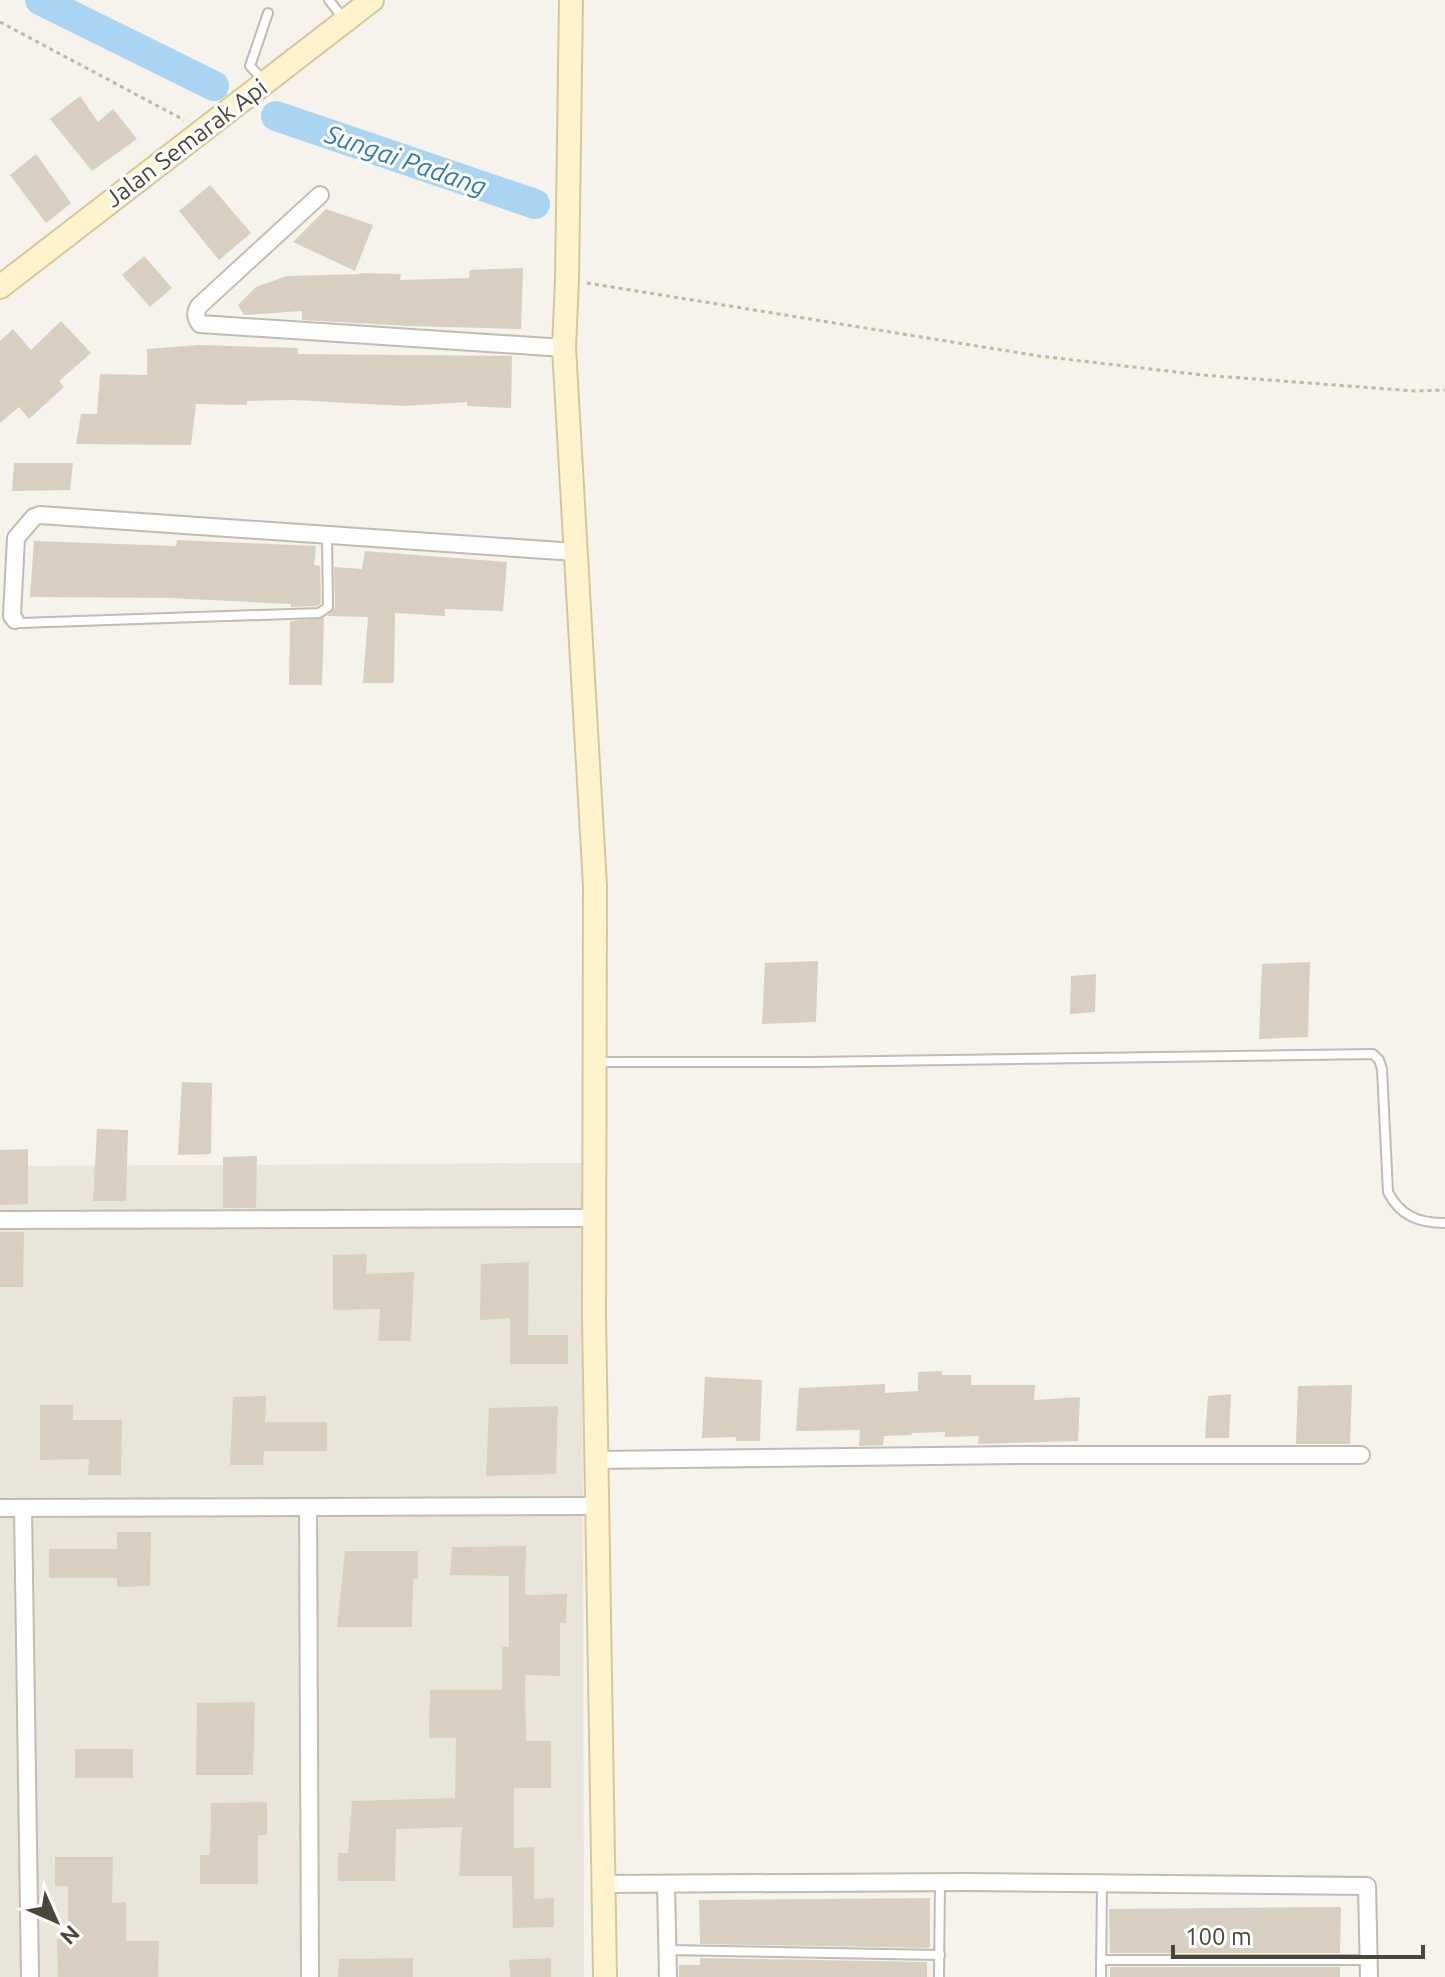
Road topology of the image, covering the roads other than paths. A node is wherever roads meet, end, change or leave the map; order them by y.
1 (329, 0) edge
2 (372, 0) edge
3 (571, 0) edge
4 (268, 13) dead end
5 (345, 21) junction
6 (266, 82) junction
7 (320, 195) dead end
8 (0, 287) edge
9 (564, 348) junction
10 (327, 536) junction
11 (575, 552) junction
12 (15, 620) joint
13 (595, 1062) junction
14 (594, 1218) junction
15 (0, 1220) edge
16 (1445, 1223) edge
17 (1361, 1455) dead end
18 (596, 1460) junction
19 (597, 1506) junction
20 (0, 1508) edge
21 (23, 1508) junction
22 (308, 1508) junction
23 (940, 1882) junction
24 (1102, 1883) junction
25 (603, 1884) junction
26 (666, 1884) junction
27 (667, 1950) junction
28 (940, 1955) junction
29 (1101, 1960) junction
30 (1368, 1960) junction
31 (30, 1977) edge
32 (310, 1977) edge
33 (605, 1977) edge
34 (668, 1977) edge
35 (939, 1977) edge
36 (1101, 1977) edge
37 (1369, 1977) edge

1 - 5 lane
2 - 5 street, Jalan Semarak Api
3 - 9 street
4 - 6 lane
5 - 6 street, Jalan Semarak Api
6 - 8 street, Jalan Semarak Api
7 - 9 street
9 - 11 street
10 - 11 street
10 - 12 lane
10 - 12 street
11 - 13 street
13 - 14 street
13 - 16 lane
14 - 15 street
14 - 18 street
17 - 18 street
18 - 19 street
19 - 22 street
19 - 25 street
20 - 21 street
21 - 22 street
21 - 31 street
22 - 32 street
23 - 24 street
23 - 26 street
23 - 28 lane
24 - 29 lane
24 - 30 street
25 - 26 street
25 - 33 street
26 - 27 street
27 - 28 lane
27 - 34 street
28 - 35 lane
29 - 30 lane
29 - 36 lane
30 - 37 street

